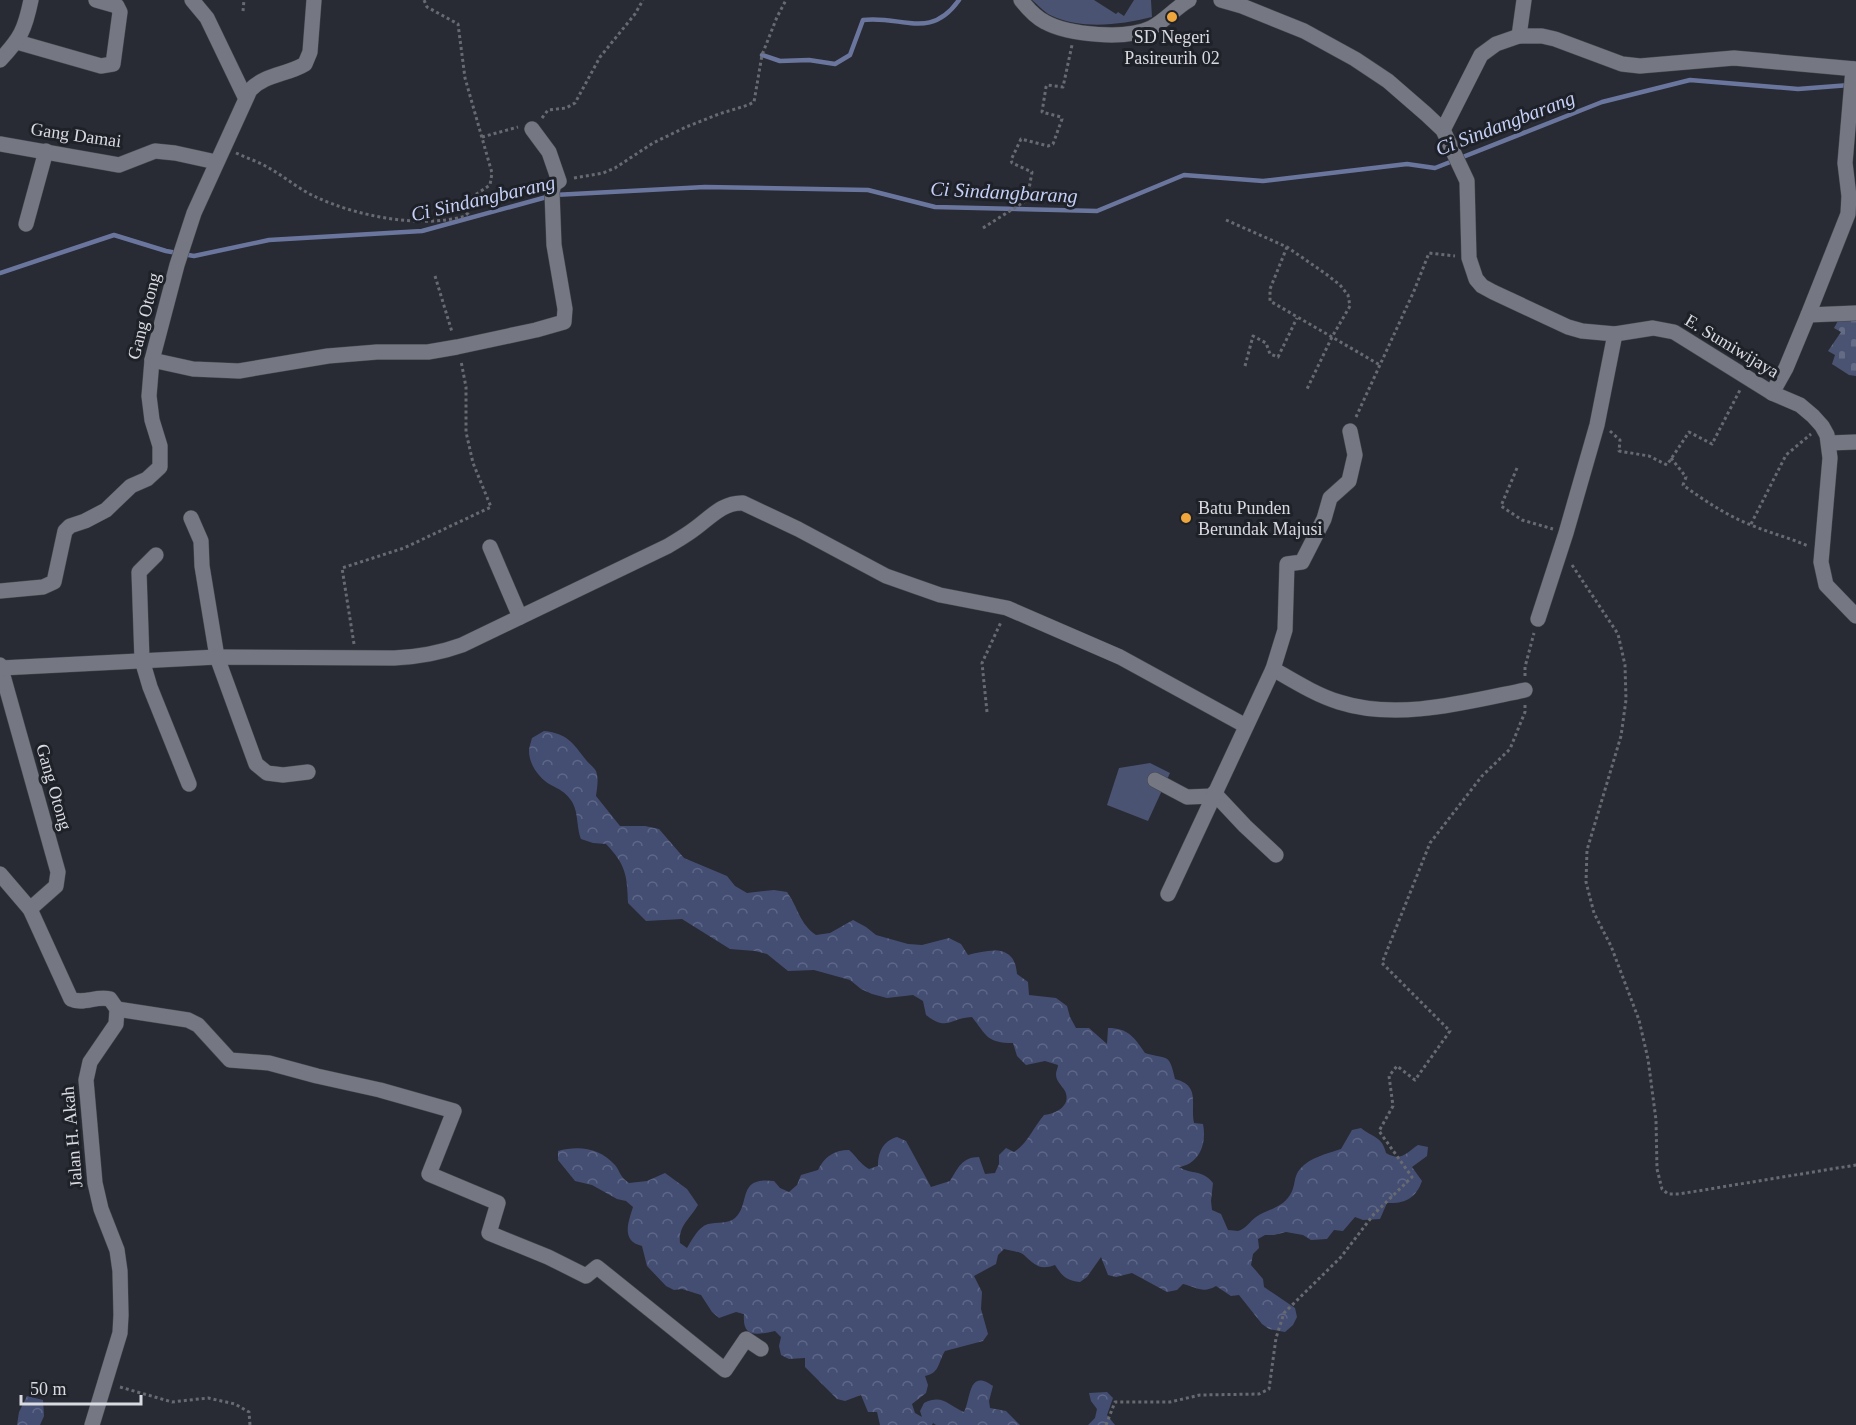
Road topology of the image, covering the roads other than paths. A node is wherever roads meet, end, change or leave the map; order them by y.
1 (31, 0) edge
2 (96, 0) edge
3 (192, 0) edge
4 (314, 0) edge
5 (1021, 0) edge
6 (1189, 0) edge
7 (1221, 0) edge
8 (1524, 0) edge
9 (1519, 36) junction
10 (16, 42) junction
11 (0, 60) edge
12 (1854, 73) edge
13 (246, 98) junction
14 (532, 129) road end
15 (1445, 135) junction
16 (0, 144) edge
17 (46, 151) junction
18 (220, 155) junction
19 (26, 224) dead end
20 (1856, 313) edge
21 (1808, 315) junction
22 (1615, 334) junction
23 (152, 360) junction
24 (1779, 380) junction
25 (1350, 431) road end
26 (1856, 442) edge
27 (1829, 443) junction
28 (191, 518) dead end
29 (490, 547) dead end
30 (156, 555) dead end
31 (0, 591) edge
32 (1856, 616) edge
33 (520, 617) junction
34 (1539, 619) road end
35 (217, 657) junction
36 (142, 660) junction
37 (0, 666) edge
38 (1273, 669) junction
39 (1525, 690) road end
40 (1246, 726) junction
41 (308, 772) dead end
42 (1155, 780) dead end
43 (189, 784) dead end
44 (1214, 794) junction
45 (1276, 855) dead end
46 (0, 874) edge
47 (1168, 894) dead end
48 (30, 909) junction
49 (117, 1009) junction
50 (761, 1349) dead end
51 (92, 1425) edge

1 - 10 street
2 - 10 street
3 - 13 street
4 - 13 street, Gang Otong
5 - 6 street
7 - 15 street, E. Sumiwijaya
8 - 9 street
9 - 12 street
9 - 15 street
10 - 11 street
12 - 21 street
13 - 18 street, Gang Otong
14 - 23 street
15 - 22 street, E. Sumiwijaya
16 - 17 street, Gang Damai
17 - 18 street, Gang Damai
17 - 19 street
18 - 23 street, Gang Otong
20 - 21 street
21 - 24 street
22 - 24 street, E. Sumiwijaya
22 - 34 street
23 - 31 street, Gang Otong
24 - 27 street, E. Sumiwijaya
25 - 38 street
26 - 27 street
27 - 32 street, E. Sumiwijaya
28 - 35 street
29 - 33 street
30 - 36 street
33 - 35 street
33 - 40 street
35 - 36 street
35 - 41 street
36 - 37 street
36 - 43 street
37 - 48 street, Gang Otong
38 - 39 street
38 - 40 street
40 - 44 street
42 - 44 street
44 - 45 street
44 - 47 street
46 - 48 street
48 - 49 street
49 - 50 street
49 - 51 street, Jalan H. Akah

